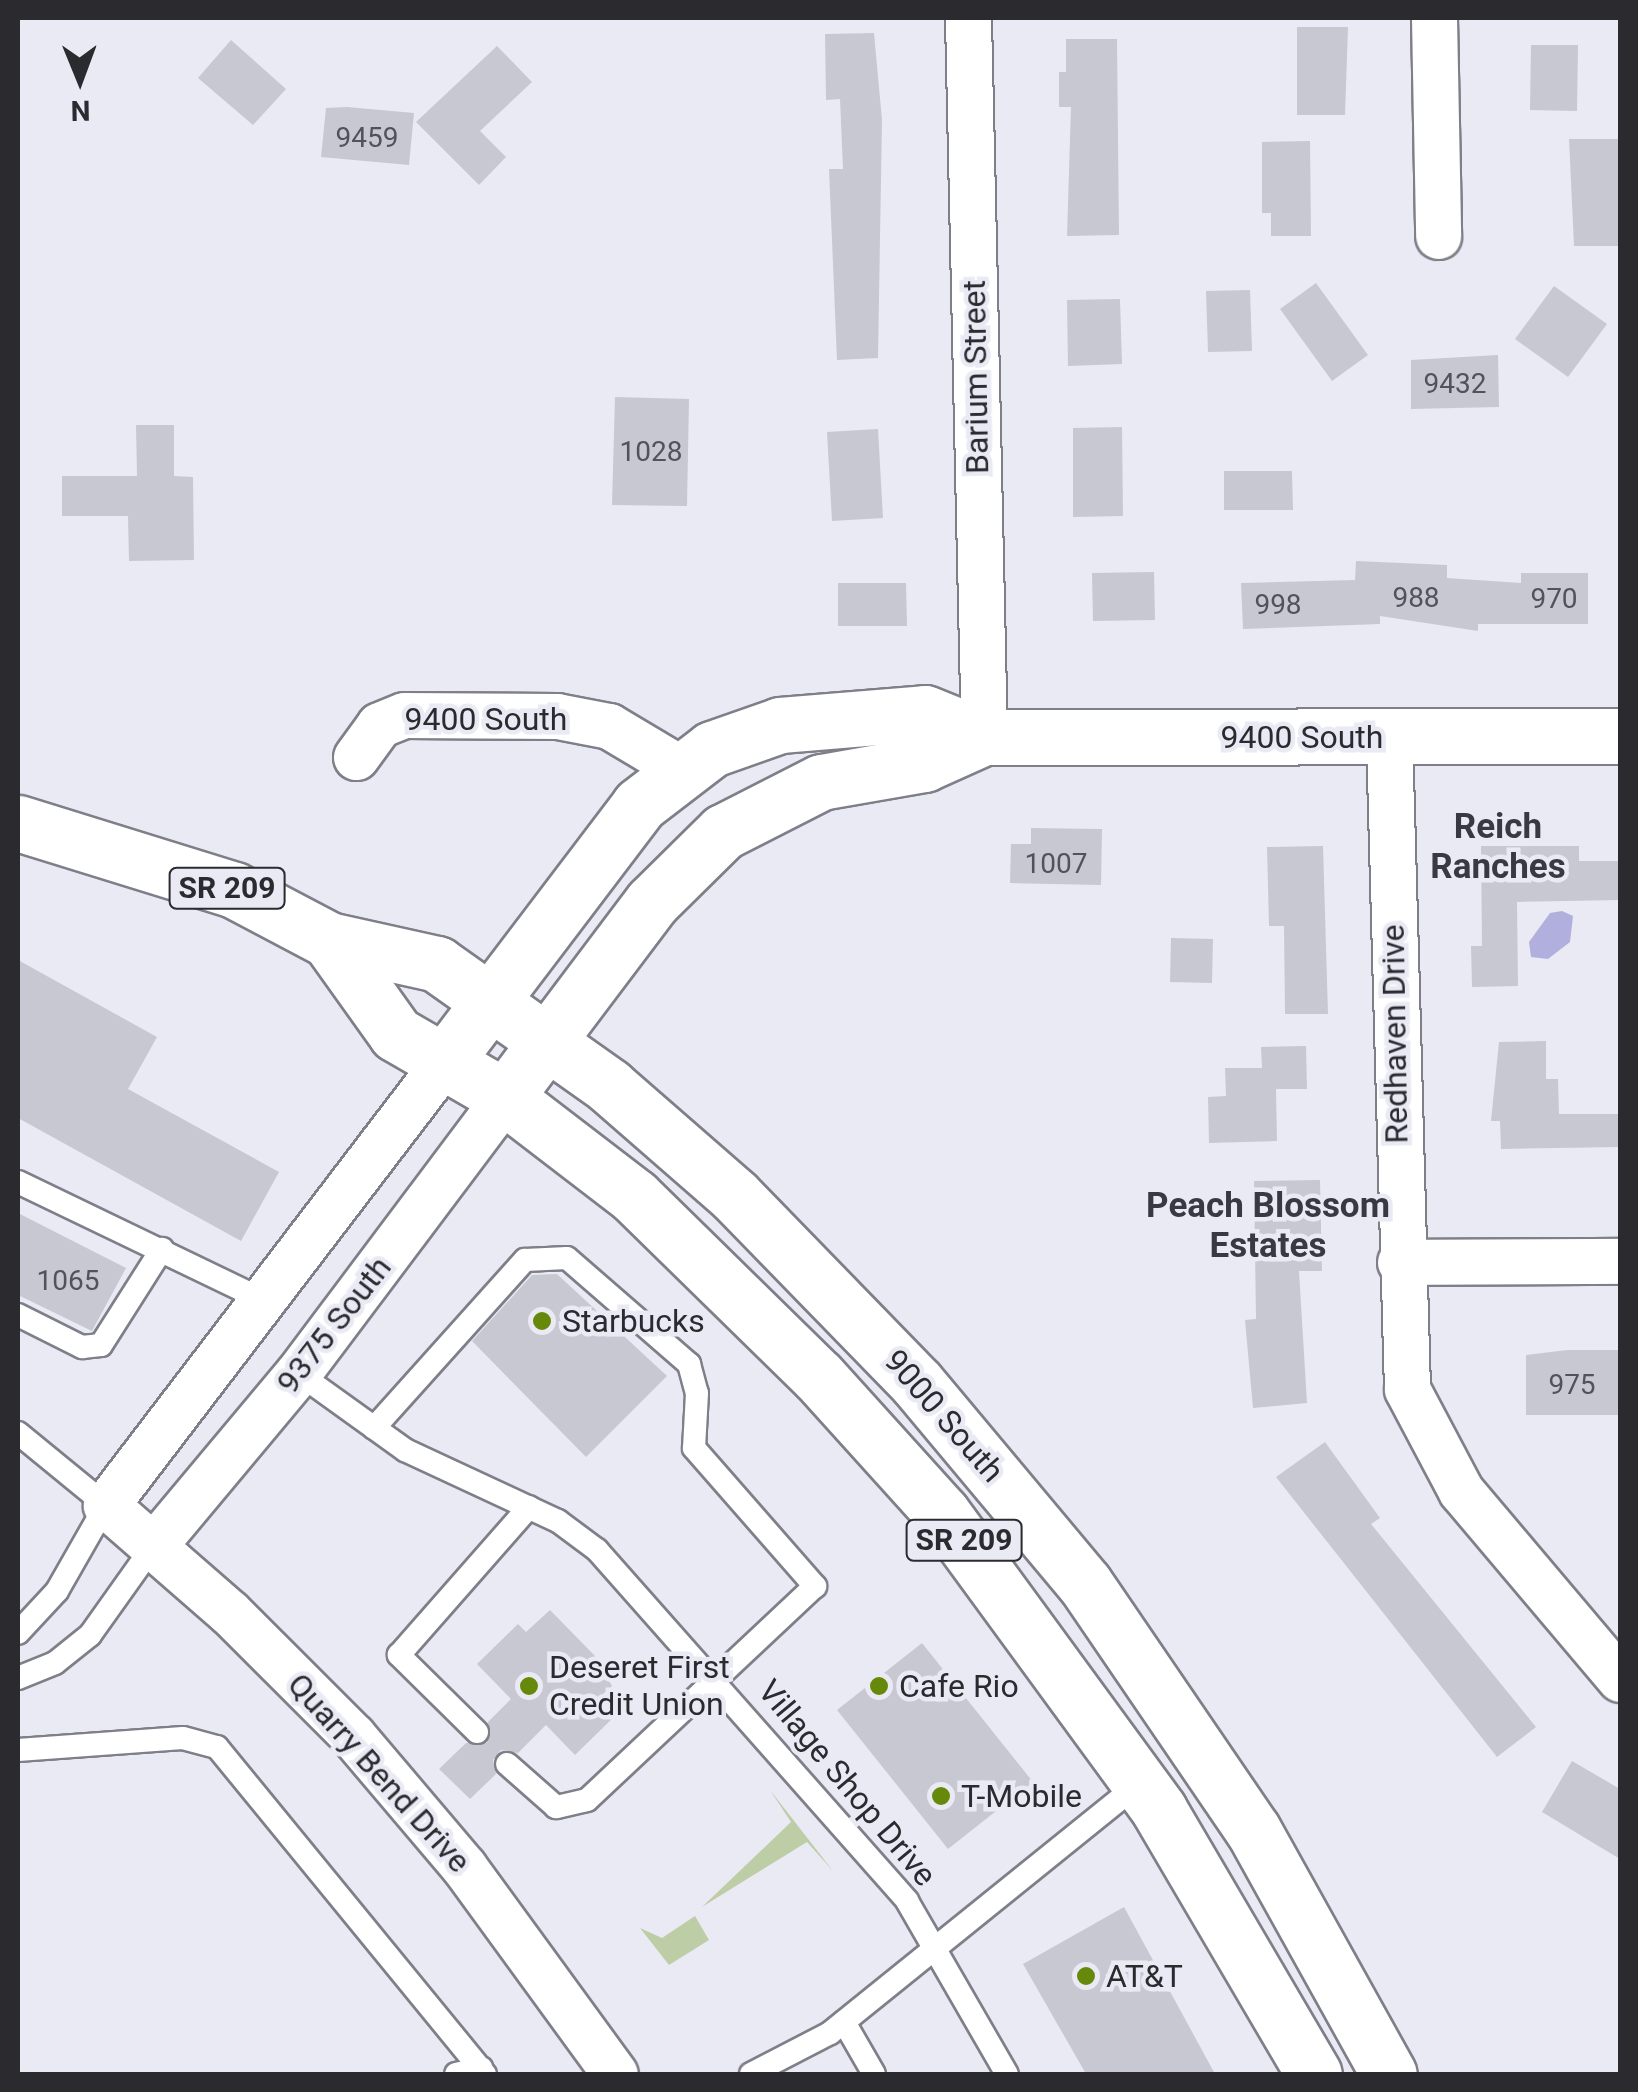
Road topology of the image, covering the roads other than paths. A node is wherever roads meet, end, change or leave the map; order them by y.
1 (968, 18) edge
2 (1434, 18) edge
3 (1438, 236) dead end
4 (1620, 736) edge
5 (984, 737) junction
6 (1389, 737) junction
7 (356, 758) dead end
8 (680, 769) junction
9 (18, 822) edge
10 (329, 940) junction
11 (492, 999) junction
12 (547, 1038) junction
13 (445, 1061) junction
14 (505, 1097) junction
15 (18, 1182) edge
16 (162, 1248) junction
17 (1620, 1261) edge
18 (1400, 1262) junction
19 (265, 1302) junction
20 (18, 1316) edge
21 (298, 1373) junction
22 (374, 1428) junction
23 (18, 1433) edge
24 (106, 1505) junction
25 (529, 1506) junction
26 (154, 1546) junction
27 (18, 1633) edge
28 (18, 1678) edge
29 (718, 1679) junction
30 (1620, 1679) edge
31 (477, 1732) dead end
32 (18, 1750) edge
33 (507, 1764) dead end
34 (1141, 1783) junction
35 (932, 1945) junction
36 (844, 2022) junction
37 (483, 2071) edge
38 (456, 2074) edge
39 (616, 2074) edge
40 (750, 2074) edge
41 (874, 2074) edge
42 (1007, 2074) edge
43 (1314, 2074) edge
44 (1388, 2074) edge

1 - 5 street, Barium Street
2 - 3 street
4 - 6 main road, 9400 South
5 - 6 main road, 9400 South
5 - 8 main road, 9400 South
5 - 12 main road, 9400 South
6 - 18 street, Redhaven Drive
7 - 8 street, 9400 South
8 - 11 main road, 9400 South
9 - 10 main road, SR 209
10 - 11 main road, SR 209
10 - 13 main road, SR 209
11 - 12 main road, 9000 South / SR 209
11 - 13 main road, 9400 South
12 - 14 main road, 9400 South
12 - 44 main road, 9000 South / SR 209
13 - 14 main road, 9000 South / SR 209
13 - 19 street
14 - 21 street, 9375 South
14 - 34 main road, 9000 South / SR 209
15 - 16 lane
16 - 19 lane
16 - 20 lane
17 - 18 street
18 - 30 street, Redhaven Drive
19 - 24 street
21 - 22 lane, Village Shop Drive
21 - 26 street, 9375 South
22 - 25 lane, Village Shop Drive
22 - 29 lane
23 - 24 lane
24 - 26 street, Quarry Bend Drive
24 - 27 lane
25 - 29 lane, Village Shop Drive
25 - 31 lane
26 - 28 lane
26 - 39 street, Quarry Bend Drive
29 - 33 lane
29 - 35 lane, Village Shop Drive
32 - 37 lane
34 - 35 lane
34 - 43 main road, 9000 South / SR 209
35 - 36 lane
35 - 42 lane, Village Shop Drive
36 - 40 lane
36 - 41 lane
37 - 38 lane

